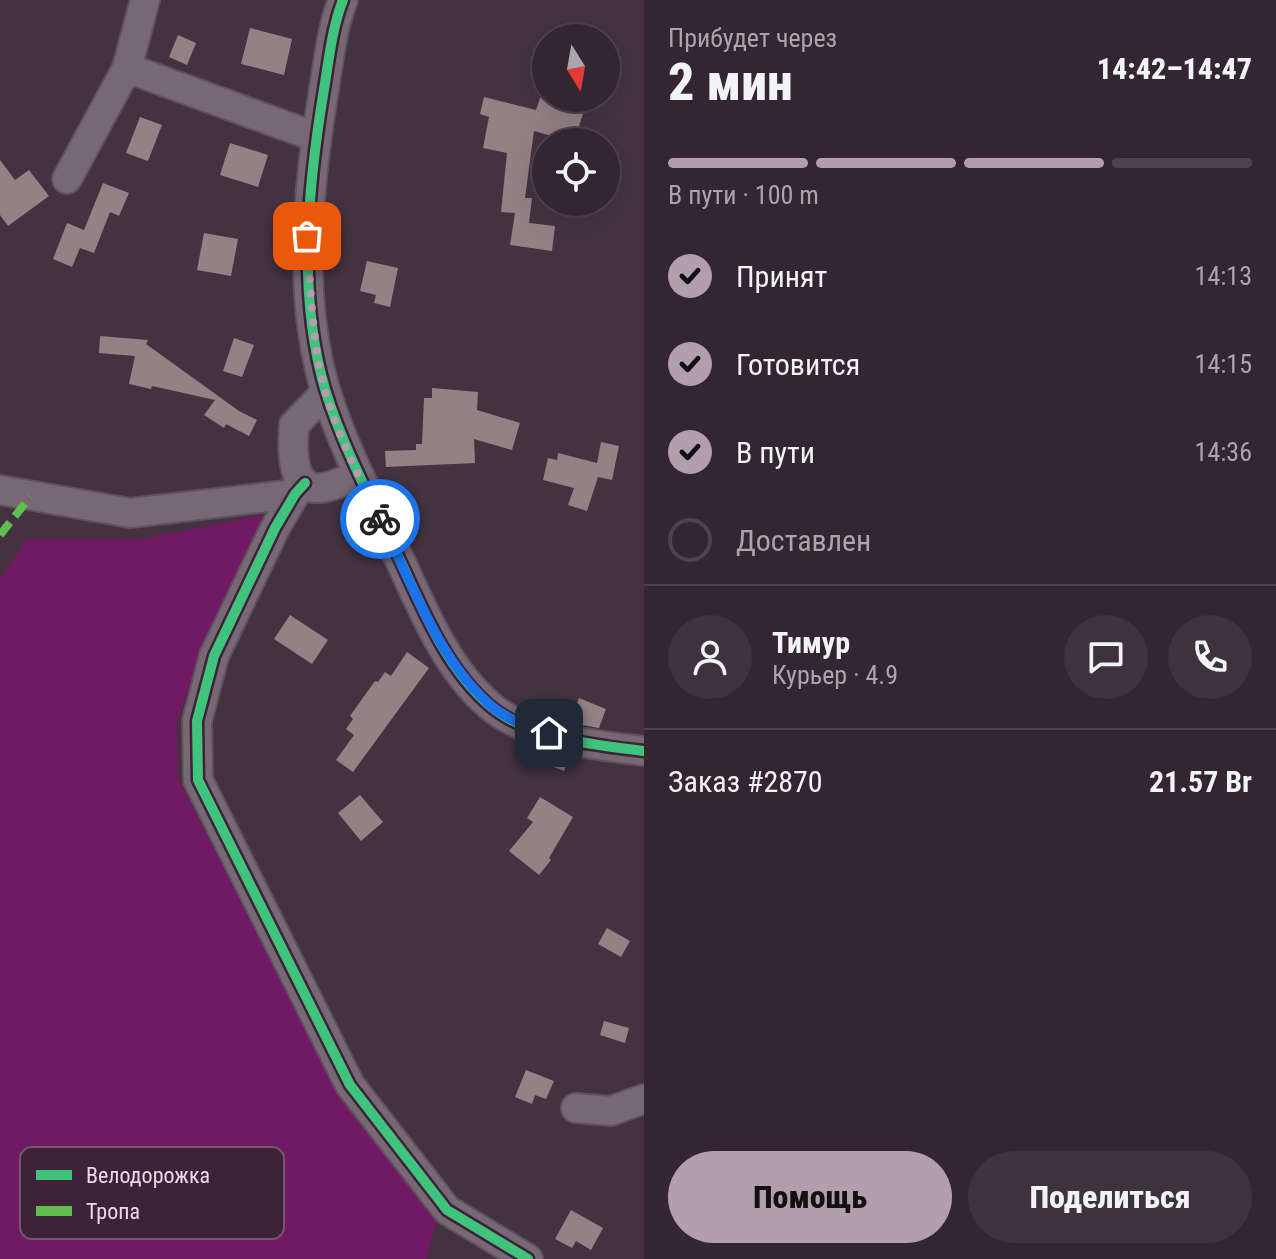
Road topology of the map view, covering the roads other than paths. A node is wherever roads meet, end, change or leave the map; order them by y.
1 (145, 0) edge
2 (343, 0) edge
3 (127, 68) junction
4 (316, 137) junction
5 (67, 179) dead end
6 (326, 392) junction
7 (358, 475) junction
8 (300, 489) junction
9 (0, 490) edge
10 (644, 751) edge
11 (644, 1099) edge
12 (576, 1108) dead end
13 (528, 1259) edge

1 - 3 street
2 - 4 street
3 - 4 street
3 - 5 street
4 - 6 street
6 - 7 street
6 - 8 street
7 - 8 street
7 - 10 street
8 - 9 street
8 - 13 street
11 - 12 street

